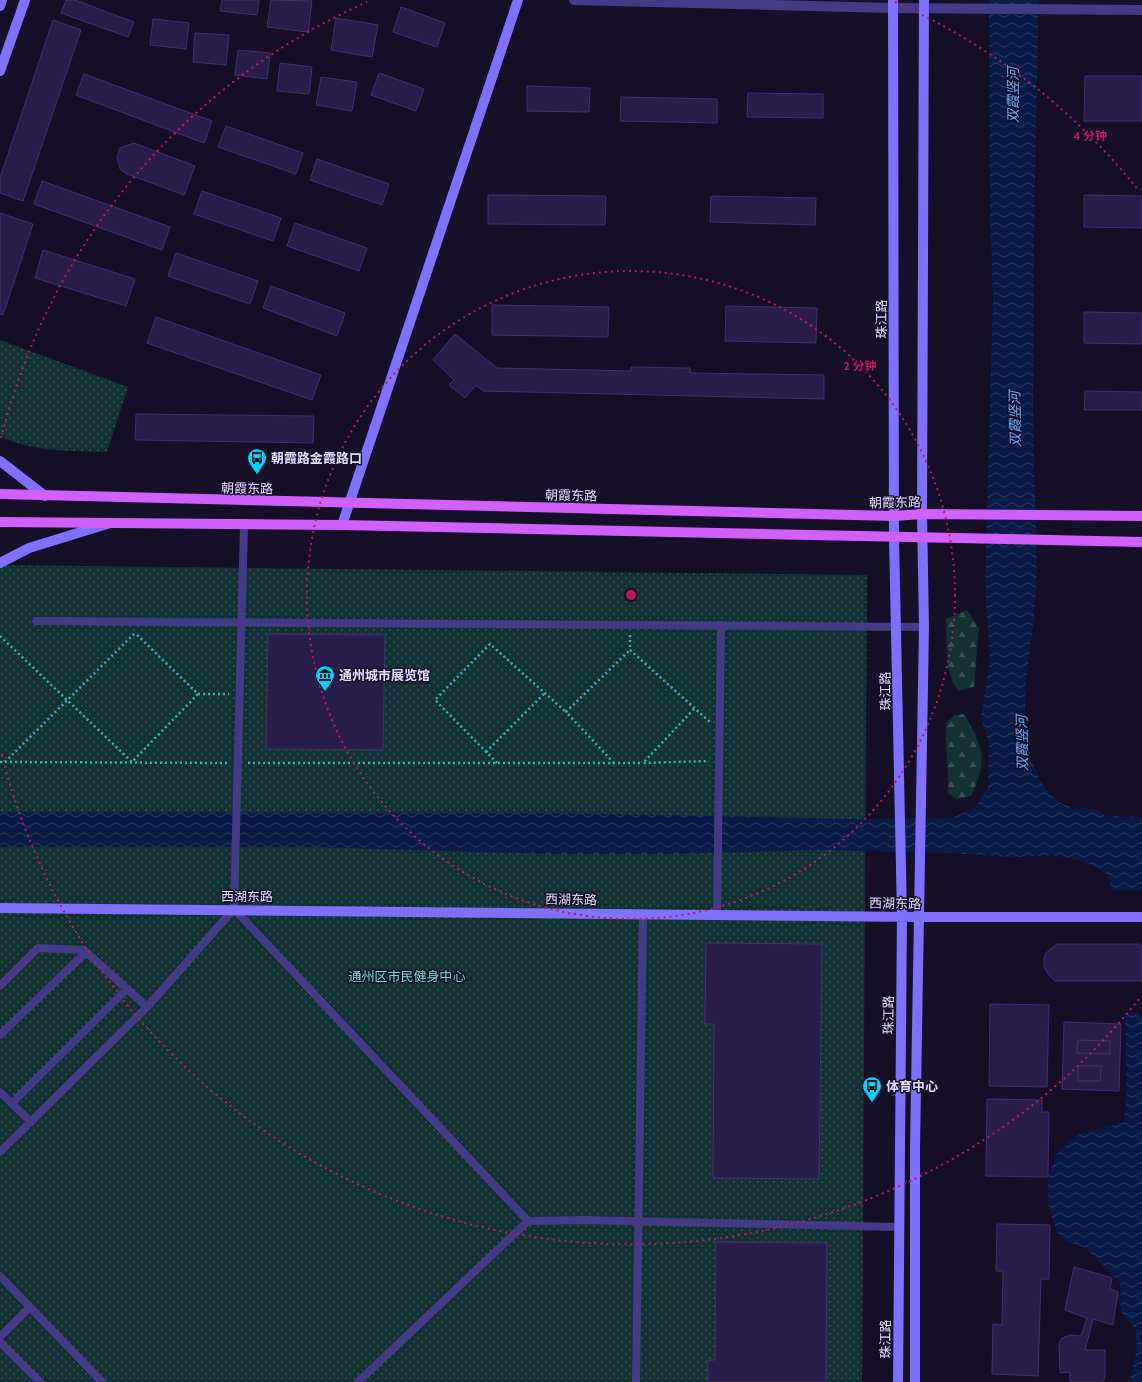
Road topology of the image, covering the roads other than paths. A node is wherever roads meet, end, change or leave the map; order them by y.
1 (2, 0) edge
2 (25, 0) edge
3 (518, 0) edge
4 (574, 0) edge
5 (893, 4) edge
6 (924, 4) edge
7 (0, 6) edge
8 (1142, 10) edge
9 (0, 71) edge
10 (0, 461) edge
11 (0, 494) edge
12 (45, 496) junction
13 (349, 503) junction
14 (922, 514) junction
15 (894, 516) junction
16 (1142, 516) edge
17 (0, 522) edge
18 (108, 524) junction
19 (244, 525) junction
20 (342, 525) junction
21 (894, 538) junction
22 (922, 538) junction
23 (1142, 542) edge
24 (0, 563) edge
25 (36, 621) dead end
26 (241, 623) junction
27 (721, 625) junction
28 (924, 627) junction
29 (0, 908) edge
30 (234, 909) junction
31 (643, 913) junction
32 (717, 913) junction
33 (902, 916) junction
34 (919, 917) junction
35 (1142, 917) edge
36 (86, 952) junction
37 (0, 986) edge
38 (127, 989) junction
39 (147, 1007) junction
40 (0, 1035) edge
41 (0, 1092) edge
42 (12, 1103) junction
43 (31, 1122) junction
44 (0, 1152) edge
45 (528, 1221) junction
46 (639, 1221) junction
47 (899, 1227) junction
48 (0, 1276) edge
49 (30, 1307) junction
50 (0, 1337) edge
51 (0, 1342) edge
52 (40, 1382) edge
53 (102, 1382) edge
54 (358, 1382) edge
55 (636, 1382) edge
56 (898, 1382) edge
57 (915, 1382) edge

1 - 7 street
2 - 9 street
3 - 13 street
4 - 5 street
5 - 6 street
5 - 15 street, 珠江路
6 - 8 street
6 - 14 street
10 - 12 street
11 - 12 main road, 朝霞东路
12 - 13 main road, 朝霞东路
13 - 15 main road, 朝霞东路
13 - 20 street
14 - 15 main road, 朝霞东路
14 - 16 main road, 朝霞东路
14 - 22 street
15 - 21 street, 珠江路
17 - 18 main road
18 - 19 main road
18 - 24 street
19 - 20 main road
19 - 26 lane
20 - 21 main road
21 - 22 main road
21 - 33 street, 珠江路
22 - 23 main road
22 - 28 street
25 - 26 lane
26 - 27 lane
26 - 30 lane
27 - 28 lane
27 - 32 lane
28 - 34 street
29 - 30 street, 西湖东路
30 - 31 street, 西湖东路
30 - 39 lane
30 - 45 lane
31 - 32 street, 西湖东路
31 - 46 lane
32 - 33 street, 西湖东路
33 - 34 street, 西湖东路
33 - 47 street, 珠江路
34 - 35 street, 西湖东路
34 - 57 street
36 - 37 lane
36 - 38 lane
36 - 40 lane
38 - 39 lane
38 - 42 lane
39 - 43 lane
41 - 42 lane
42 - 43 lane
43 - 44 lane
45 - 46 lane
45 - 54 lane
46 - 47 lane
46 - 55 lane
47 - 56 street, 珠江路
48 - 49 lane
49 - 50 lane
49 - 53 lane
51 - 52 lane

